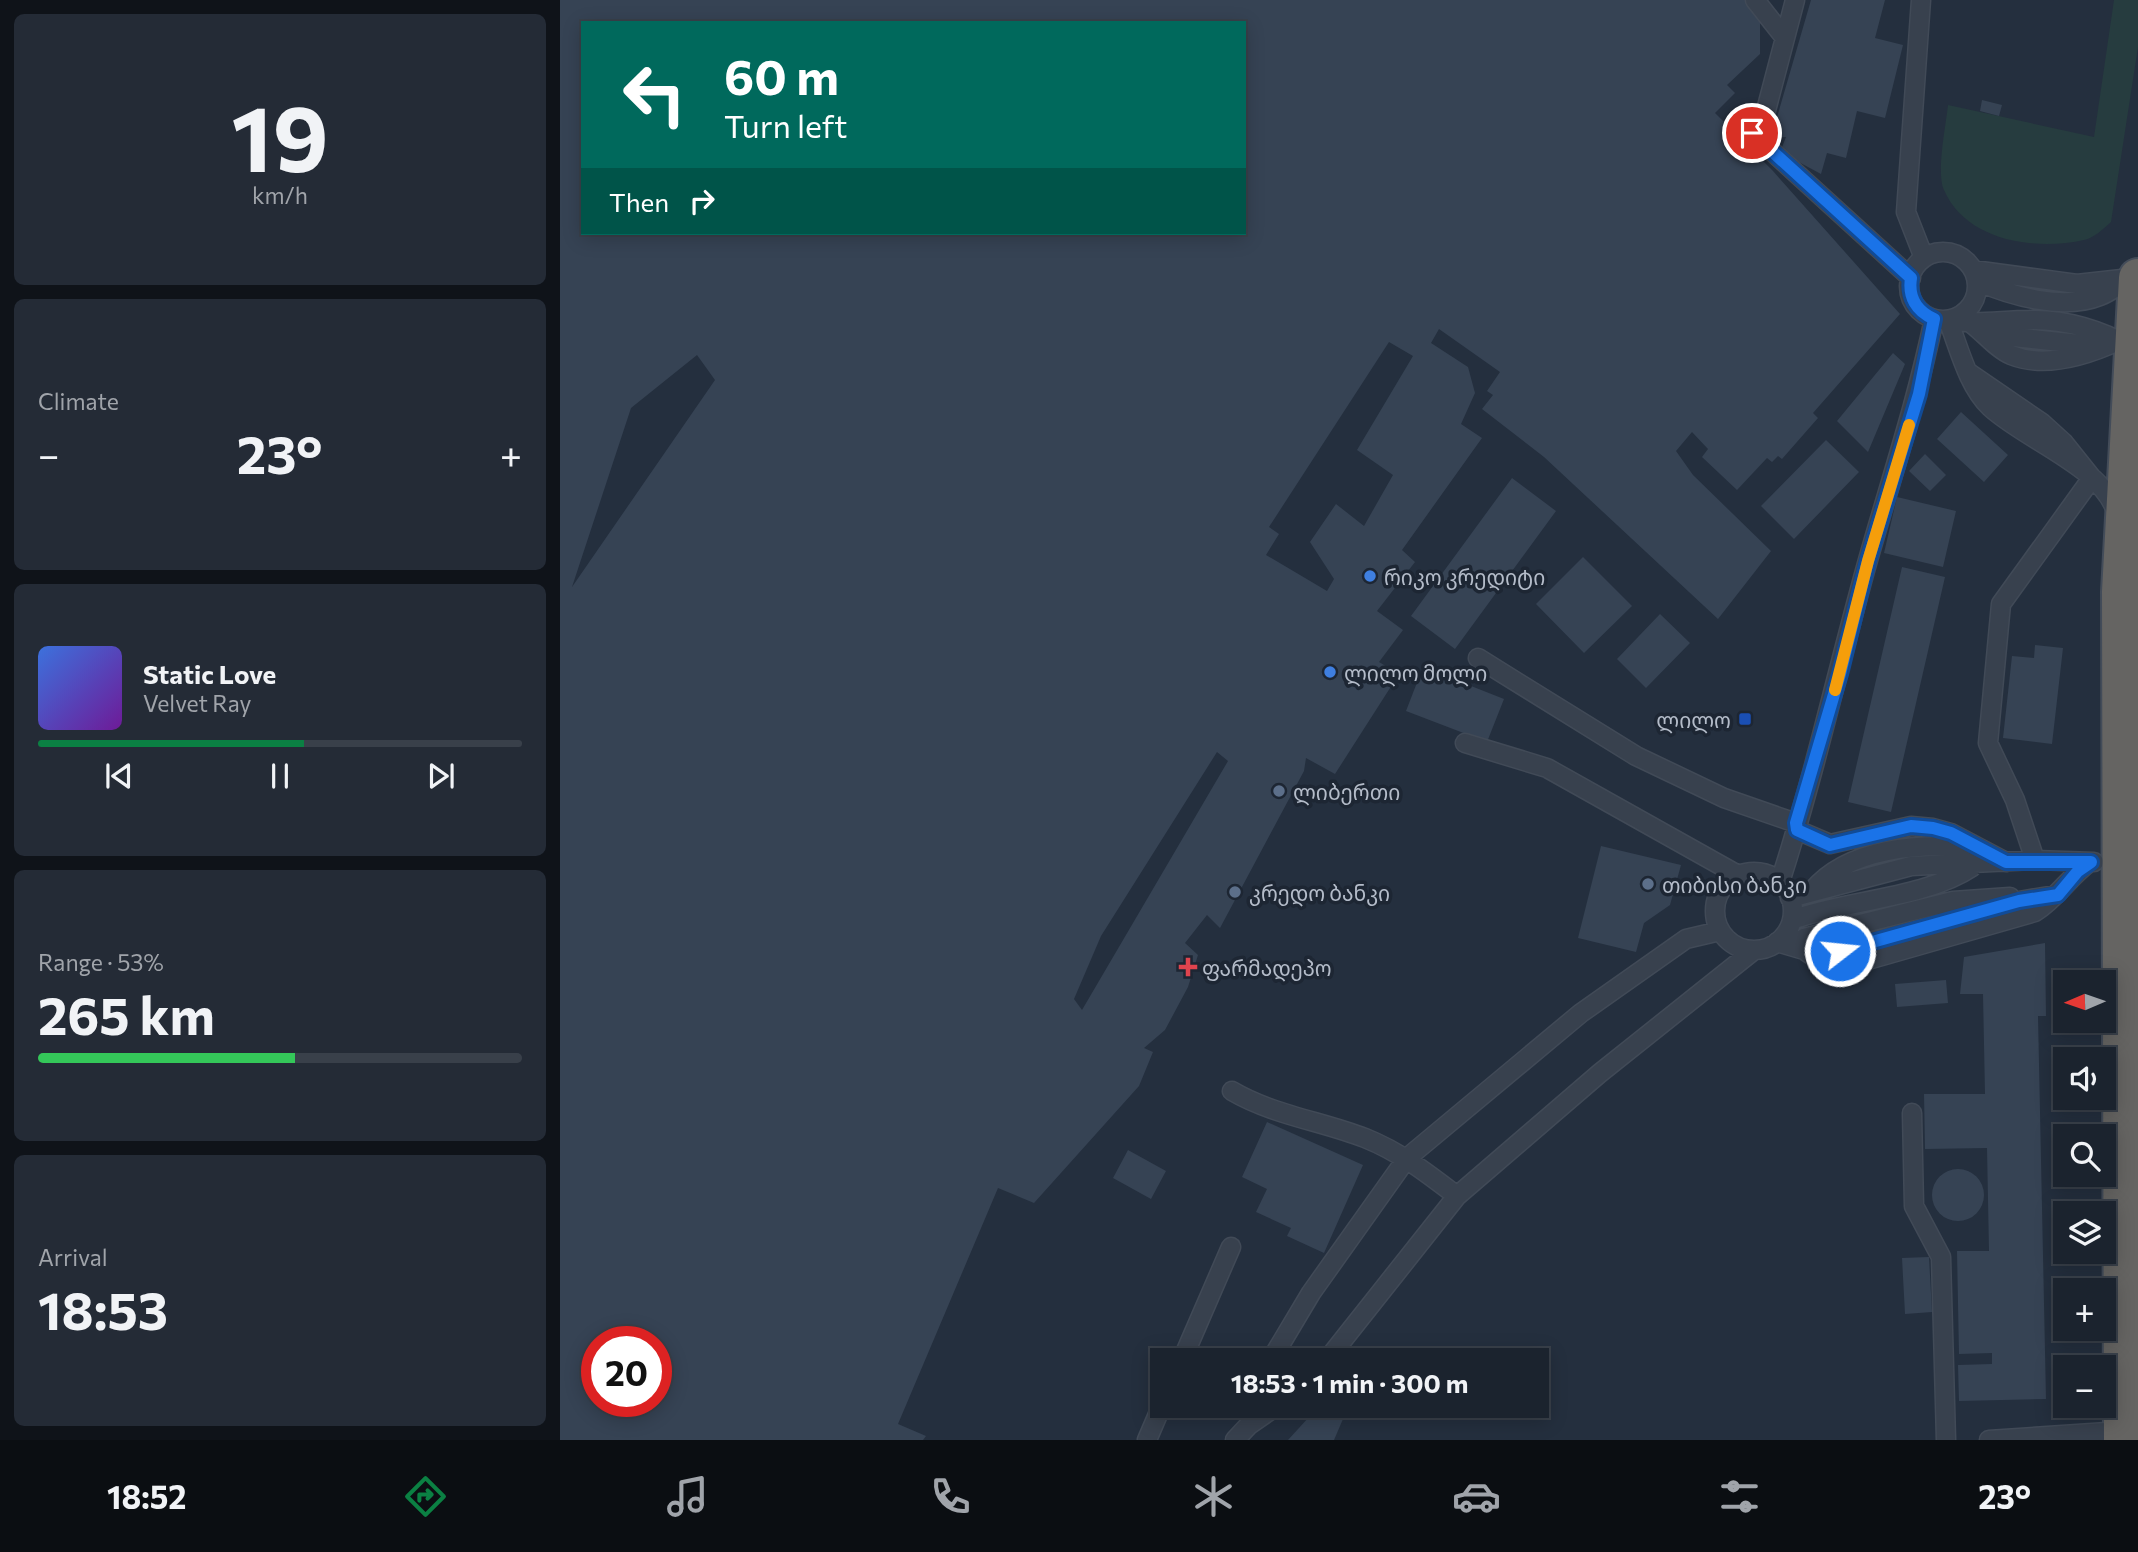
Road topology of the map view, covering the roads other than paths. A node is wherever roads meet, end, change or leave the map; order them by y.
1 (1755, 0) edge
2 (1795, 0) edge
3 (1921, 0) edge
4 (1785, 38) junction
5 (1924, 258) junction
6 (1975, 276) junction
7 (2135, 277) edge
8 (1911, 278) junction
9 (1941, 319) junction
10 (1979, 329) junction
11 (2119, 345) junction
12 (2092, 478) junction
13 (2123, 545) junction
14 (1478, 657) dead end
15 (1465, 743) dead end
16 (1796, 826) junction
17 (1980, 856) junction
18 (2035, 860) junction
19 (2105, 862) junction
20 (1738, 876) junction
21 (1780, 882) junction
22 (2058, 895) junction
23 (1790, 898) junction
24 (1792, 920) junction
25 (1720, 931) junction
26 (1791, 946) junction
27 (1753, 951) junction
28 (1232, 1091) dead end
29 (1912, 1113) dead end
30 (1407, 1157) junction
31 (1457, 1196) junction
32 (1231, 1247) dead end
33 (1187, 1348) edge
34 (1278, 1348) edge
35 (1337, 1348) edge
36 (1156, 1418) edge
37 (1251, 1418) edge
38 (1258, 1418) edge
39 (1249, 1424) junction
40 (2122, 1436) edge
41 (1147, 1440) edge
42 (1235, 1440) edge
43 (1946, 1440) edge
44 (1989, 1440) edge

1 - 4 lane
2 - 4 lane
3 - 5 lane
4 - 8 lane
5 - 6 lane
5 - 8 lane
6 - 7 lane
6 - 9 lane
7 - 11 highway
8 - 9 lane
9 - 10 lane
9 - 12 lane
9 - 16 lane
10 - 11 lane
10 - 11 lane
11 - 13 highway
12 - 13 lane
12 - 18 lane
13 - 19 highway
14 - 16 lane
15 - 20 lane
16 - 17 lane
16 - 21 lane
17 - 18 lane
17 - 23 lane
17 - 24 lane
18 - 19 lane
19 - 22 lane
19 - 40 highway
20 - 21 lane
20 - 25 lane
21 - 23 lane
22 - 26 lane
22 - 26 lane
23 - 24 lane
24 - 26 lane
25 - 27 lane
25 - 30 lane
26 - 27 lane
27 - 31 lane
28 - 30 lane
29 - 43 lane
30 - 31 lane
30 - 34 lane
31 - 35 lane
32 - 33 lane
36 - 41 lane
37 - 39 lane
38 - 39 lane
39 - 42 lane
40 - 44 lane

